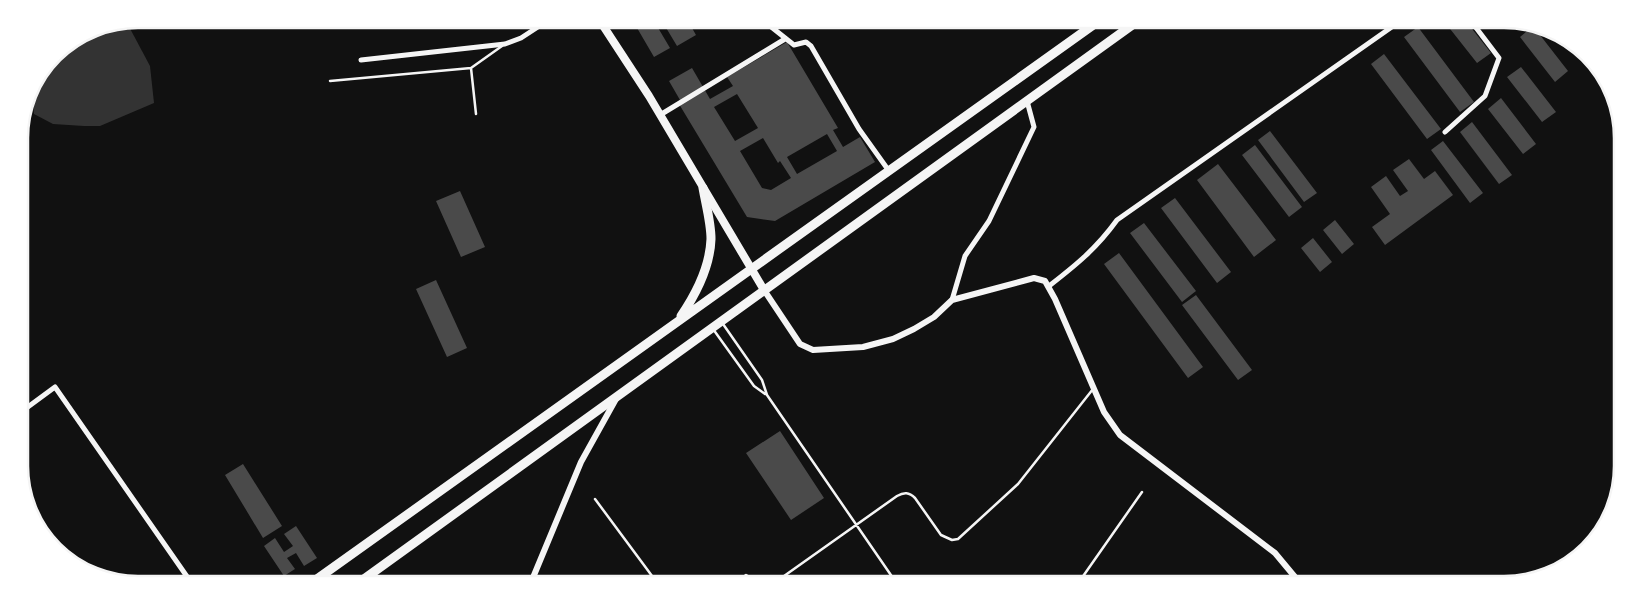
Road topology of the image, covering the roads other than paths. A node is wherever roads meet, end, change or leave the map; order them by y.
1 (535, 28) edge
2 (604, 28) edge
3 (772, 28) edge
4 (1089, 28) edge
5 (1128, 28) edge
6 (1390, 28) edge
7 (1476, 28) edge
8 (785, 39) junction
9 (505, 44) junction
10 (361, 60) dead end
11 (471, 68) junction
12 (330, 81) dead end
13 (1027, 100) junction
14 (476, 114) dead end
15 (660, 115) junction
16 (1445, 132) dead end
17 (889, 171) junction
18 (703, 188) junction
19 (751, 269) junction
20 (1048, 286) junction
21 (764, 290) junction
22 (952, 300) junction
23 (721, 321) junction
24 (677, 322) junction
25 (712, 327) junction
26 (1094, 388) junction
27 (767, 395) junction
28 (617, 396) junction
29 (28, 406) edge
30 (1142, 492) dead end
31 (595, 500) dead end
32 (891, 575) edge
33 (1084, 575) edge
34 (1293, 575) edge
35 (187, 576) edge
36 (321, 576) edge
37 (368, 576) edge
38 (534, 576) edge
39 (652, 576) edge
40 (785, 576) edge

1 - 9 street
2 - 15 main road
3 - 8 street
4 - 17 main road
5 - 13 main road
6 - 20 street
7 - 16 street
8 - 15 street
8 - 17 street
9 - 10 street
9 - 11 lane
11 - 12 lane
11 - 14 lane
13 - 21 main road
13 - 22 street
15 - 18 main road
17 - 19 main road
18 - 19 main road
18 - 24 main road
19 - 21 main road
19 - 24 main road
20 - 22 street
20 - 26 street
21 - 22 street
21 - 23 main road
23 - 25 main road
23 - 27 lane
24 - 36 main road
25 - 27 lane
25 - 28 main road
26 - 34 street
26 - 40 lane
27 - 32 lane
28 - 37 main road
28 - 38 street
29 - 35 street
30 - 33 lane
31 - 39 lane

